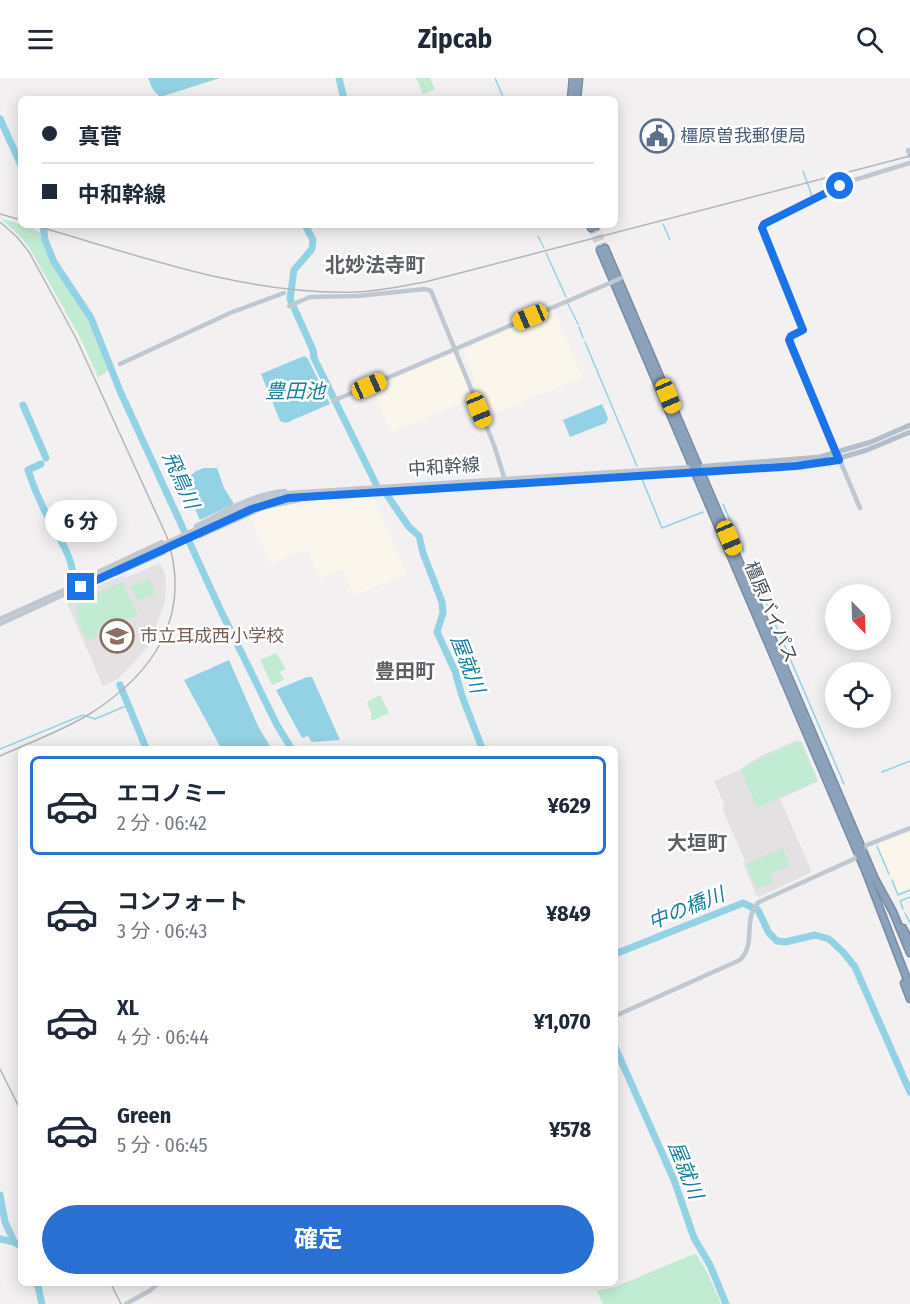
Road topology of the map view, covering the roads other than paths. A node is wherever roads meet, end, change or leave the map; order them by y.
1 (573, 78) edge
2 (579, 78) edge
3 (572, 96) edge
4 (577, 96) edge
5 (910, 163) edge
6 (603, 249) tunnel mouth
7 (621, 278) dead end
8 (284, 293) dead end
9 (291, 305) dead end
10 (455, 348) junction
11 (120, 364) dead end
12 (333, 401) dead end
13 (910, 425) edge
14 (910, 432) edge
15 (838, 457) junction
16 (696, 470) junction
17 (505, 481) junction
18 (317, 491) junction
19 (308, 497) junction
20 (860, 508) dead end
21 (227, 518) junction
22 (198, 531) junction
23 (177, 541) dead end
24 (162, 542) dead end
25 (163, 553) dead end
26 (118, 568) junction
27 (55, 594) junction
28 (62, 596) junction
29 (0, 621) edge
30 (910, 828) edge
31 (860, 852) junction
32 (879, 909) junction
33 (893, 912) junction
34 (910, 942) edge
35 (910, 953) edge
36 (910, 987) edge
37 (909, 997) edge
38 (618, 1015) edge
39 (155, 1286) edge
40 (126, 1304) edge

1 - 3 highway
2 - 4 highway
5 - 15 street
6 - 16 highway, 橿原バイパス
7 - 10 street, bridge
8 - 11 street
9 - 10 street
10 - 12 street
10 - 17 street
13 - 15 main road, 中和幹線
14 - 15 main road, 中和幹線
15 - 16 main road, 中和幹線
15 - 20 street
16 - 17 street, 中和幹線
16 - 31 highway, 橿原バイパス
17 - 18 street, 中和幹線
17 - 19 street, 中和幹線
18 - 21 street, 中和幹線
18 - 22 street
19 - 21 street, 中和幹線
19 - 22 street
21 - 26 street, 中和幹線, bridge
22 - 23 street, bridge
24 - 27 street
25 - 28 street
26 - 27 street, 中和幹線
26 - 28 street, 中和幹線
27 - 29 street, 中和幹線
28 - 29 street, 中和幹線
30 - 31 street
31 - 32 highway, 橿原バイパス
31 - 33 highway, 橿原バイパス
31 - 38 street
32 - 36 highway, 橿原バイパス
32 - 37 highway
33 - 34 highway
33 - 35 highway, 橿原バイパス
39 - 40 street

